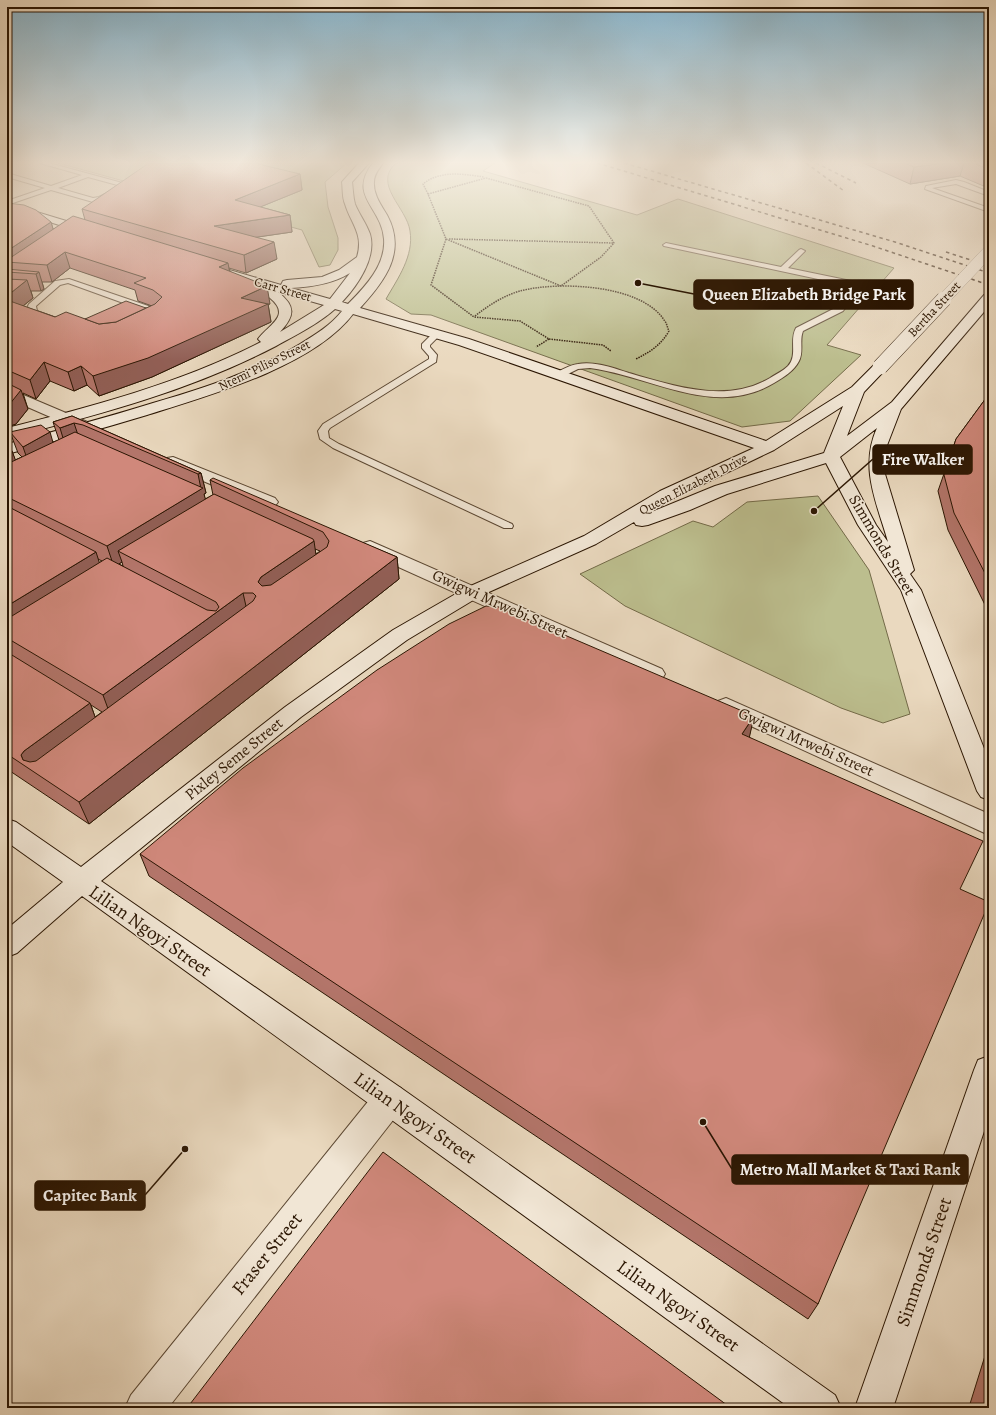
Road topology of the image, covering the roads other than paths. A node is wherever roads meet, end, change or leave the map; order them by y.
1 (85, 229) edge
2 (362, 229) edge
3 (388, 229) edge
4 (104, 235) edge
5 (666, 245) dead end
6 (989, 250) edge
7 (801, 252) dead end
8 (365, 254) junction
9 (216, 269) edge
10 (783, 269) junction
11 (246, 279) junction
12 (51, 286) joint
13 (989, 298) edge
14 (334, 303) junction
15 (352, 309) junction
16 (437, 334) junction
17 (246, 355) junction
18 (880, 367) joint
19 (560, 375) junction
20 (857, 390) junction
21 (7, 392) edge
22 (897, 405) junction
23 (66, 418) junction
24 (87, 428) junction
25 (109, 436) edge
26 (9, 446) edge
27 (768, 447) junction
28 (159, 456) edge
29 (831, 456) junction
30 (280, 507) edge
31 (508, 526) dead end
32 (352, 539) edge
33 (590, 540) junction
34 (911, 590) junction
35 (473, 592) junction
36 (669, 681) edge
37 (706, 697) edge
38 (989, 790) edge
39 (989, 825) edge
40 (7, 829) edge
41 (81, 882) junction
42 (7, 944) edge
43 (989, 1070) edge
44 (390, 1099) junction
45 (144, 1408) edge
46 (822, 1408) edge
47 (874, 1408) edge

1 - 4 street
2 - 8 street, Ntemi Piliso Street
3 - 15 street, Ntemi Piliso Street
5 - 10 lane
6 - 18 street, Bertha Street, bridge
7 - 10 lane
8 - 11 street
8 - 14 street, Ntemi Piliso Street
9 - 11 street, Carr Street
10 - 19 lane
11 - 14 street, Carr Street
11 - 17 street
12 - 12 lane
13 - 22 street
14 - 15 street, Carr Street
14 - 17 street, Ntemi Piliso Street
15 - 16 street, Carr Street
15 - 24 street, Ntemi Piliso Street
16 - 19 street, Carr Street
16 - 31 lane
17 - 23 street, Ntemi Piliso Street
18 - 20 street, Queen Elizabeth Drive
19 - 27 street, Carr Street
20 - 27 street, Queen Elizabeth Drive
20 - 29 street
21 - 23 street
22 - 29 street
22 - 34 street
23 - 24 street
23 - 26 street, Ntemi Piliso Street
24 - 25 street
24 - 26 street, Ntemi Piliso Street
27 - 33 street, Queen Elizabeth Drive
28 - 30 street
29 - 33 street
29 - 34 street, Simmonds Street
32 - 35 street, Gwigwi Mrwebi Street
33 - 35 street, Queen Elizabeth Drive
34 - 38 street, Simmonds Street
35 - 36 street, Gwigwi Mrwebi Street
35 - 41 street, Pixley Seme Street
37 - 39 street, Gwigwi Mrwebi Street
40 - 41 street, Lilian Ngoyi Street
41 - 42 street, Pixley Seme Street
41 - 44 street, Lilian Ngoyi Street
43 - 47 street, Simmonds Street
44 - 45 street, Fraser Street
44 - 46 street, Lilian Ngoyi Street

